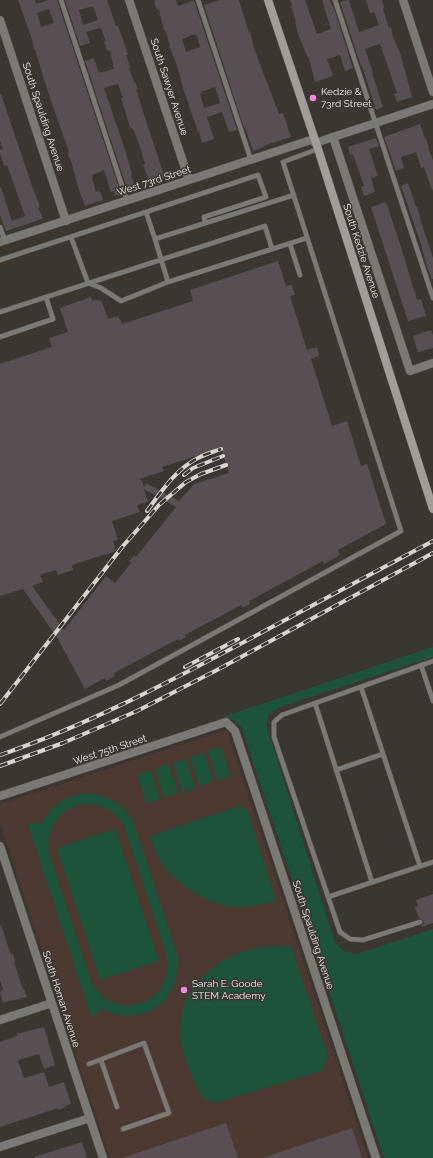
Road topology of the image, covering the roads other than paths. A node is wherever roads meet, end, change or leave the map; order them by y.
1 (61, 0) edge
2 (129, 0) edge
3 (198, 0) edge
4 (268, 0) edge
5 (335, 0) edge
6 (403, 0) edge
7 (0, 20) edge
8 (433, 92) edge
9 (433, 104) edge
10 (376, 123) junction
11 (333, 137) junction
12 (316, 144) junction
13 (251, 160) junction
14 (189, 180) junction
15 (294, 195) junction
16 (127, 201) junction
17 (146, 212) junction
18 (66, 221) junction
19 (205, 223) junction
20 (0, 227) edge
21 (71, 236) junction
22 (307, 238) junction
23 (155, 239) junction
24 (2, 242) edge
25 (290, 244) junction
26 (272, 249) junction
27 (0, 260) edge
28 (161, 260) junction
29 (300, 275) dead end
30 (168, 282) junction
31 (88, 283) junction
32 (46, 297) junction
33 (433, 298) edge
34 (0, 312) edge
35 (0, 337) edge
36 (433, 363) edge
37 (432, 507) edge
38 (433, 661) edge
39 (421, 666) junction
40 (361, 687) junction
41 (433, 701) edge
42 (315, 703) junction
43 (226, 722) joint
44 (0, 737) edge
45 (383, 754) junction
46 (336, 770) junction
47 (0, 796) edge
48 (0, 846) edge
49 (433, 862) edge
50 (420, 866) junction
51 (372, 882) junction
52 (328, 897) junction
53 (420, 922) dead end
54 (52, 1003) junction
55 (0, 1020) edge
56 (101, 1060) junction
57 (89, 1064) dead end
58 (117, 1107) dead end
59 (90, 1118) junction
60 (123, 1129) dead end
61 (0, 1147) edge
62 (103, 1158) edge
63 (376, 1158) edge

1 - 16 lane
2 - 14 street, South Sawyer Avenue
3 - 13 lane
4 - 12 main road, South Kedzie Avenue
5 - 10 lane
6 - 8 street
7 - 18 street, South Spaulding Avenue
9 - 10 street, West 73rd Street
10 - 11 street, West 73rd Street
10 - 33 lane
11 - 12 street, West 73rd Street
11 - 36 street, South Kedzie Avenue
12 - 13 street, West 73rd Street
12 - 15 lane
12 - 37 main road, South Kedzie Avenue
13 - 14 street, West 73rd Street
14 - 16 street, West 73rd Street
15 - 19 lane
15 - 22 lane
16 - 18 street, West 73rd Street
17 - 19 lane
17 - 21 lane
17 - 23 lane
18 - 24 street, West 73rd Street
19 - 23 lane
20 - 24 lane
21 - 27 lane
21 - 31 lane
22 - 25 lane
22 - 44 lane
23 - 28 lane
25 - 26 lane
25 - 29 lane
26 - 28 lane
26 - 30 lane
28 - 30 lane
28 - 31 lane
30 - 31 lane
31 - 32 lane
32 - 34 lane
32 - 35 lane
38 - 39 lane
39 - 40 lane
39 - 41 lane
40 - 42 lane
40 - 45 lane
42 - 46 lane
42 - 52 lane
43 - 47 street, West 75th Street
43 - 63 street, South Spaulding Avenue
45 - 46 lane
45 - 50 lane
46 - 51 lane
48 - 54 street, South Homan Avenue
49 - 50 lane
50 - 51 lane
51 - 52 lane
52 - 53 lane
54 - 55 street
54 - 59 street, South Homan Avenue
56 - 57 lane
56 - 58 lane
56 - 60 lane
59 - 61 street
59 - 62 street, South Homan Avenue

